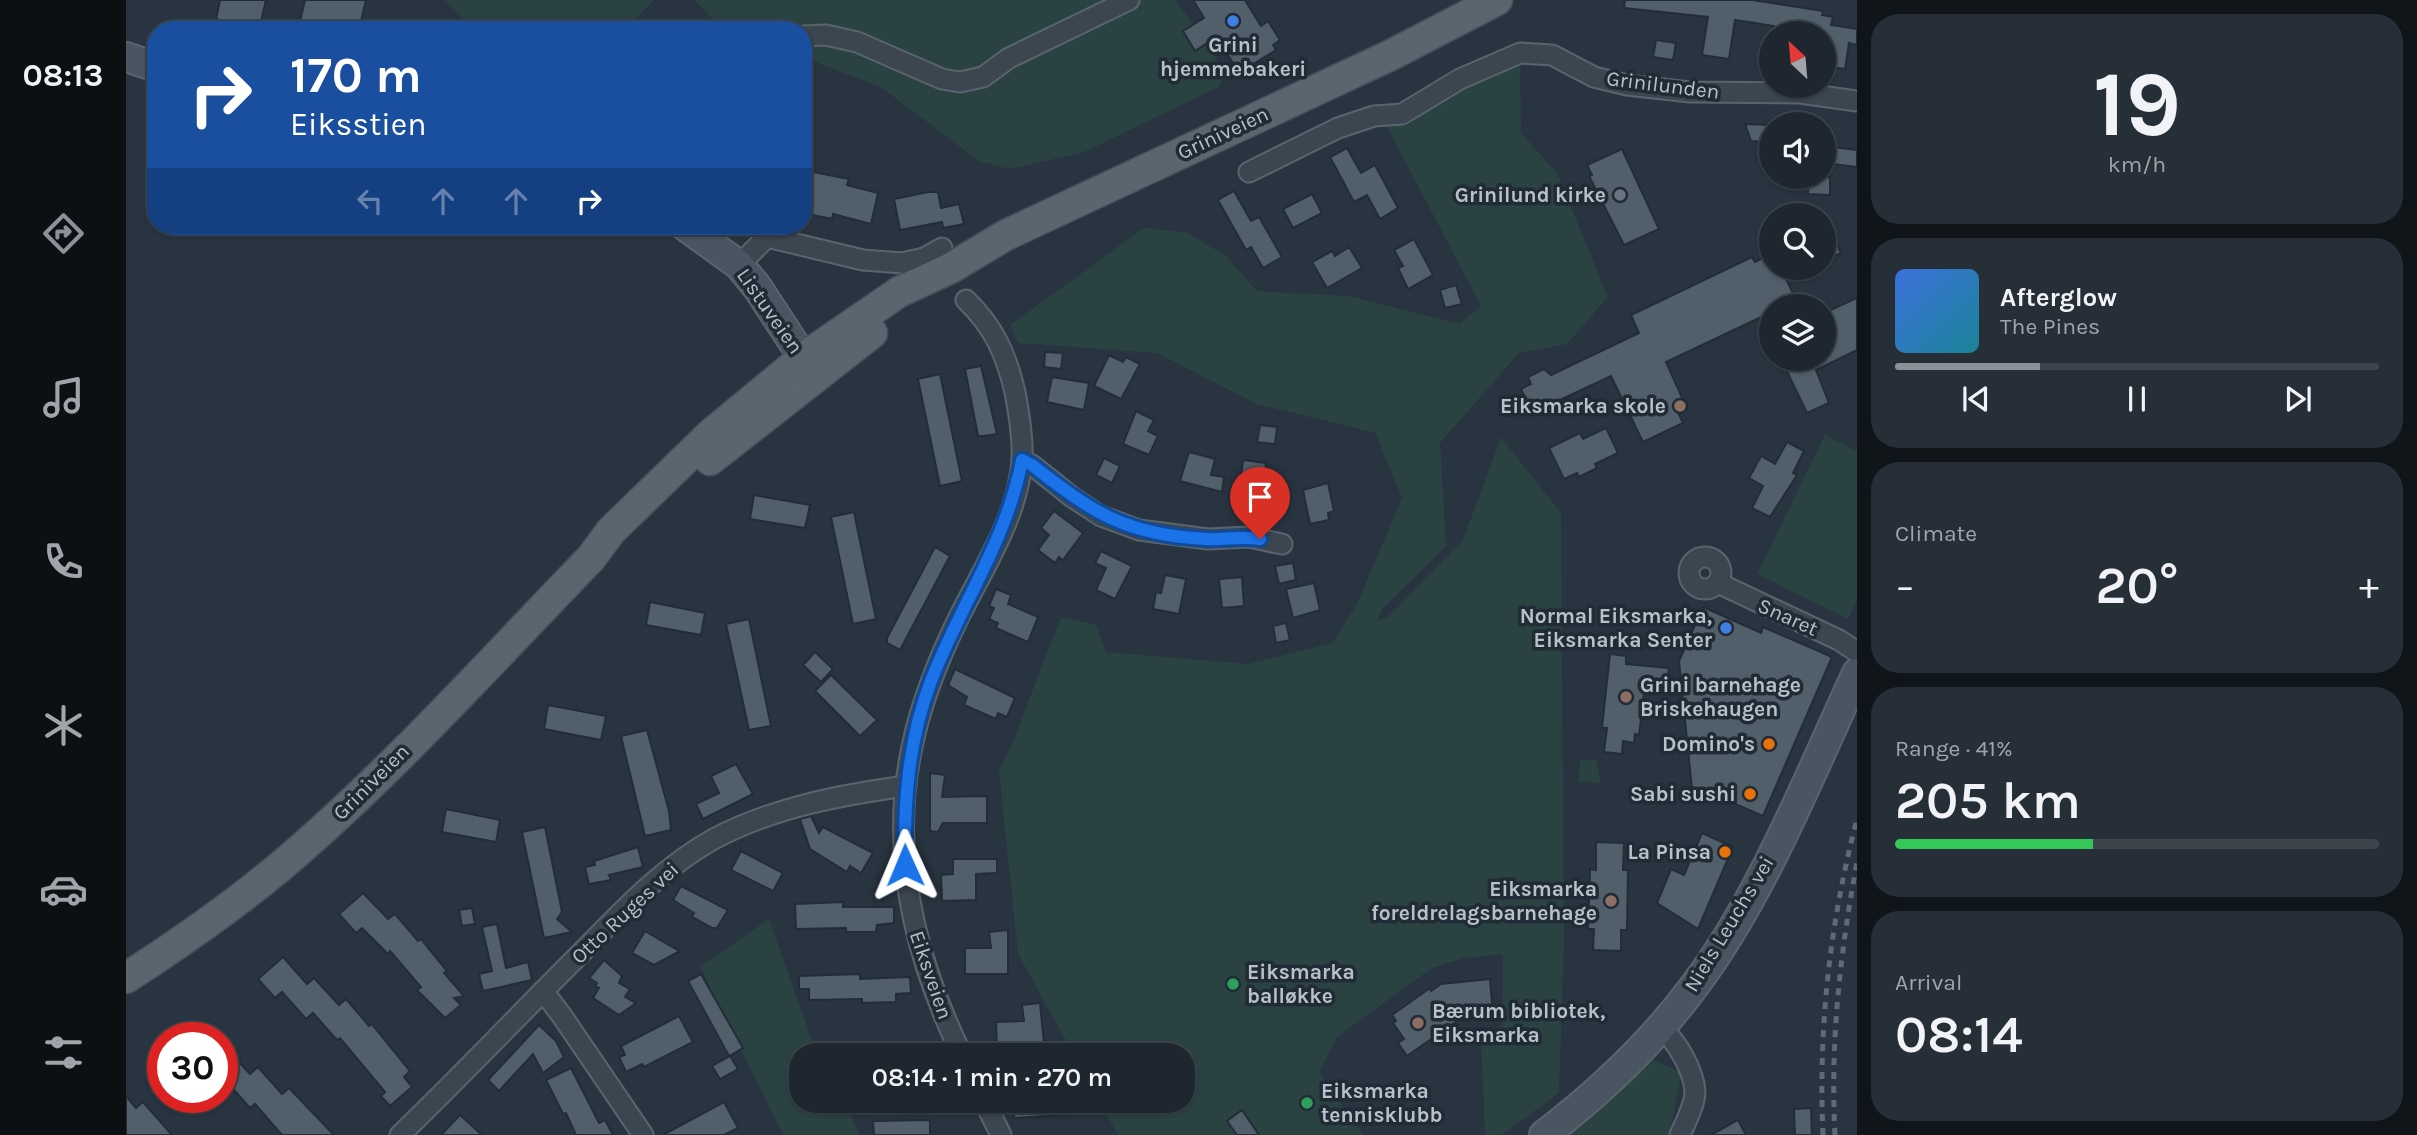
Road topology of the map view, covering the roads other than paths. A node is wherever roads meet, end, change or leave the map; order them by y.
1 (1129, 0) edge
2 (1497, 0) edge
3 (812, 36) edge
4 (126, 57) edge
5 (147, 64) edge
6 (1857, 100) edge
7 (1249, 172) dead end
8 (697, 235) edge
9 (947, 258) junction
10 (739, 265) junction
11 (966, 300) dead end
12 (810, 367) junction
13 (1022, 460) junction
14 (1282, 544) dead end
15 (1718, 583) dead end
16 (1857, 652) edge
17 (1857, 673) edge
18 (906, 786) junction
19 (126, 978) edge
20 (543, 991) junction
21 (1660, 1027) junction
22 (957, 1043) edge
23 (990, 1113) edge
24 (400, 1135) edge
25 (643, 1135) edge
26 (1001, 1135) edge
27 (1544, 1135) edge
28 (1680, 1135) edge

1 - 3 street
2 - 9 main road, Griniveien
4 - 5 street
6 - 7 street, Grinilunden
8 - 10 street, Listuveien
9 - 10 street
9 - 12 main road, Griniveien
10 - 12 street, Listuveien
11 - 13 street, Eiksveien
12 - 19 main road, Griniveien
13 - 14 street
13 - 18 street, Eiksveien
15 - 16 street, Snaret
17 - 21 street, Niels Leuchs vei
18 - 20 street, Otto Ruges vei
18 - 22 street, Eiksveien
20 - 24 street, Otto Ruges vei
20 - 25 street
21 - 27 street, Niels Leuchs vei
21 - 28 street
23 - 26 street

